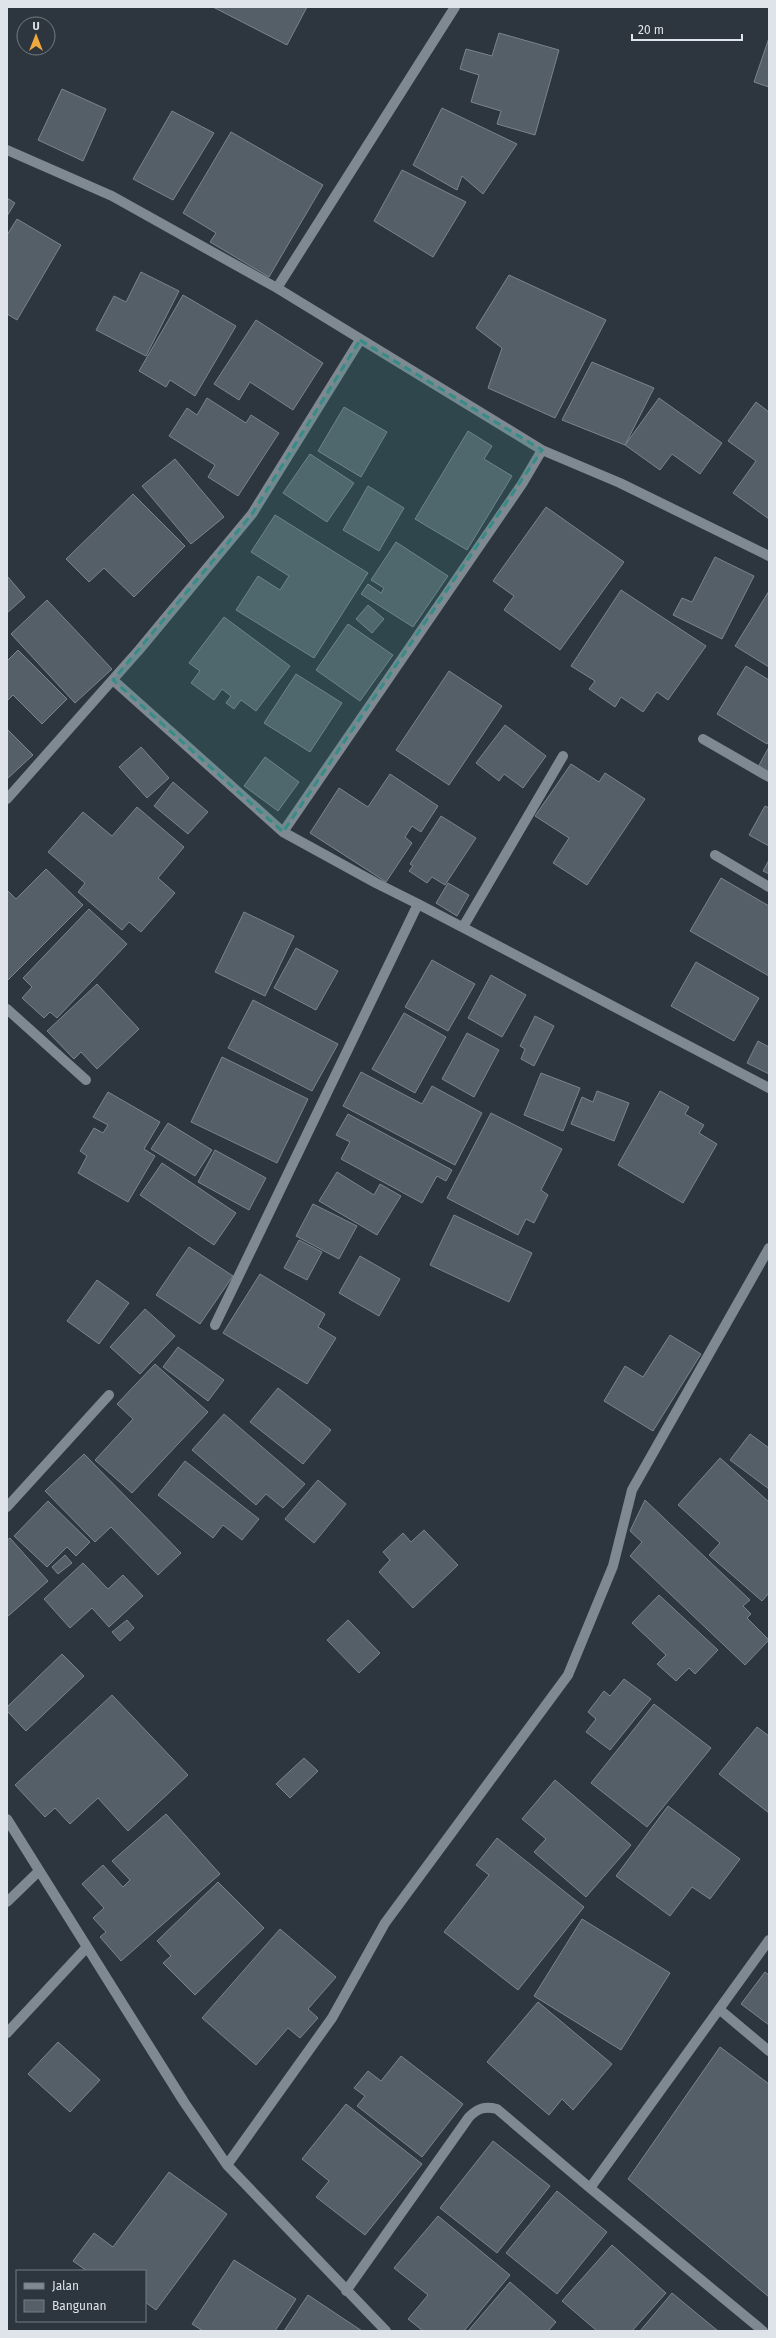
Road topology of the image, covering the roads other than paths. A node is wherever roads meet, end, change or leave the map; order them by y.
1 (455, 7) edge
2 (7, 150) edge
3 (277, 288) junction
4 (360, 340) junction
5 (542, 450) junction
6 (769, 556) edge
7 (113, 680) junction
8 (703, 739) dead end
9 (564, 756) dead end
10 (769, 777) edge
11 (7, 799) edge
12 (283, 832) junction
13 (715, 855) dead end
14 (769, 887) edge
15 (418, 904) junction
16 (463, 927) junction
17 (7, 1009) edge
18 (86, 1080) dead end
19 (769, 1088) edge
20 (769, 1248) edge
21 (215, 1325) dead end
22 (109, 1395) dead end
23 (7, 1507) edge
24 (7, 1819) edge
25 (39, 1871) junction
26 (7, 1902) edge
27 (769, 1940) edge
28 (87, 1947) junction
29 (719, 2009) junction
30 (7, 2033) edge
31 (769, 2051) edge
32 (227, 2165) junction
33 (590, 2188) junction
34 (346, 2291) junction
35 (386, 2331) edge
36 (763, 2331) edge

1 - 3 street
2 - 3 street
3 - 4 street
4 - 5 street
4 - 7 street
5 - 6 street
5 - 12 street
7 - 11 street
7 - 12 street
8 - 10 street
9 - 16 street
12 - 15 street
13 - 14 street
15 - 16 street
15 - 21 street
16 - 19 street
17 - 18 street
20 - 32 street
22 - 23 street
24 - 25 street
25 - 26 street
25 - 28 street
27 - 29 street
28 - 30 street
28 - 32 street
29 - 31 street
29 - 33 street
32 - 34 street
33 - 34 street
33 - 36 street
34 - 35 street

